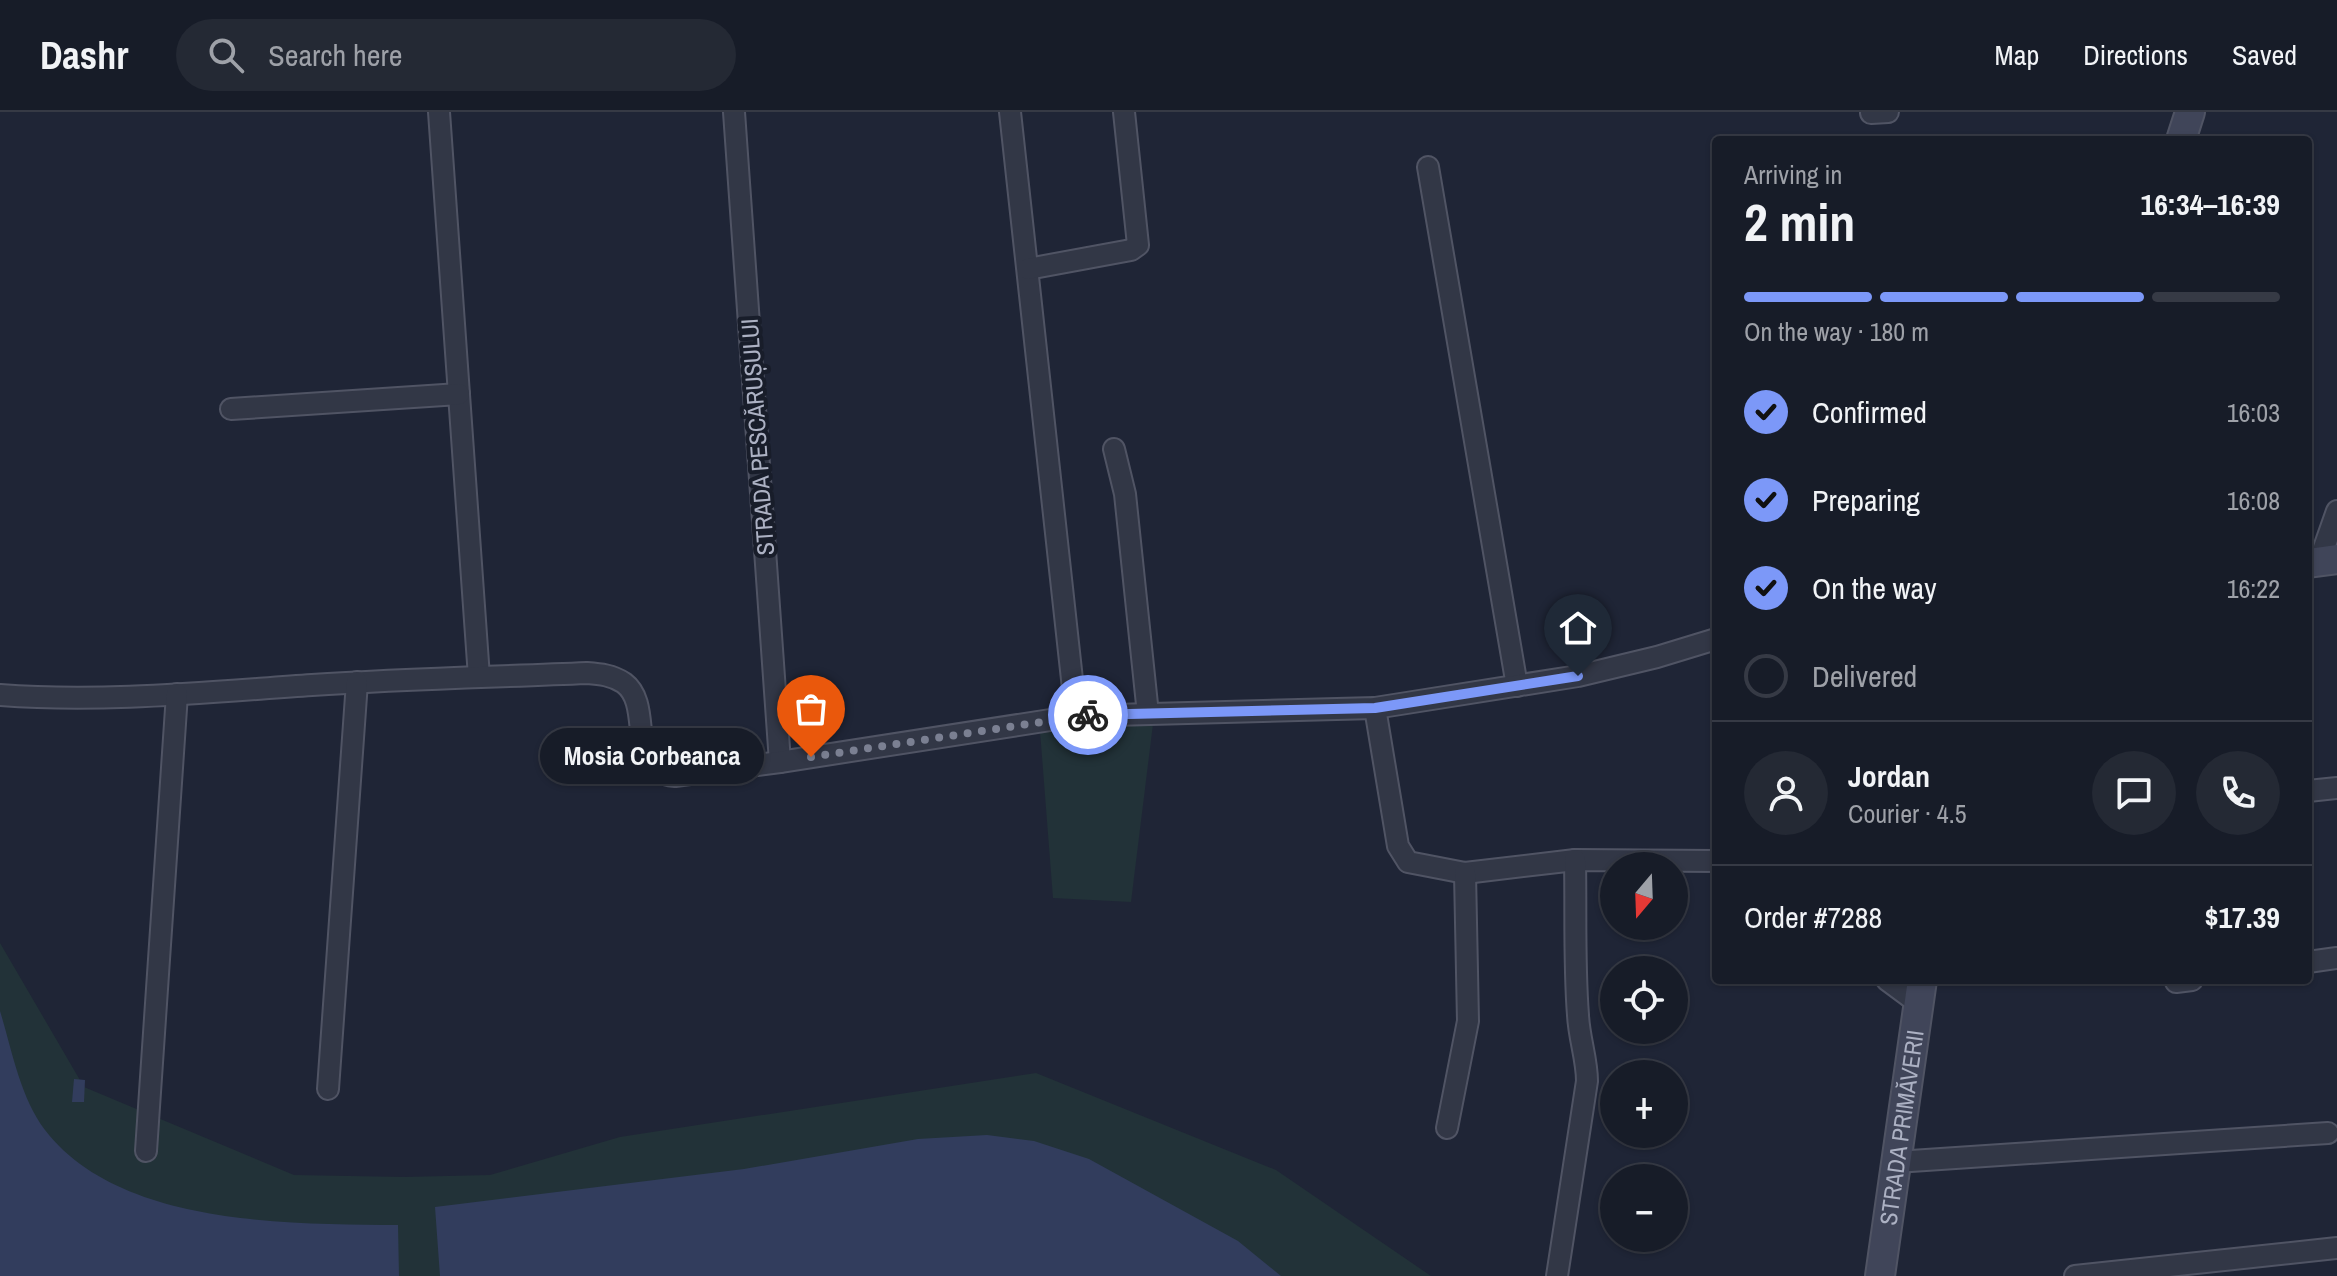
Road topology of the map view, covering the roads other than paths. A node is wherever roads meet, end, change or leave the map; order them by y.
1 (439, 112) edge
2 (734, 112) edge
3 (1010, 112) edge
4 (1124, 112) edge
5 (1888, 112) edge
6 (2190, 112) edge
7 (1871, 113) edge
8 (2182, 136) edge
9 (1428, 167) dead end
10 (1028, 269) junction
11 (459, 394) junction
12 (231, 409) dead end
13 (1114, 449) dead end
14 (2337, 511) edge
15 (2321, 562) edge
16 (1712, 640) edge
17 (479, 677) junction
18 (357, 682) junction
19 (1517, 686) junction
20 (177, 694) junction
21 (0, 695) edge
22 (1375, 708) junction
23 (1148, 714) junction
24 (1076, 716) junction
25 (780, 762) junction
26 (2337, 788) edge
27 (2312, 791) edge
28 (1575, 860) junction
29 (1712, 861) edge
30 (1465, 873) junction
31 (2337, 958) edge
32 (2312, 961) edge
33 (1898, 984) edge
34 (1920, 992) edge
35 (328, 1089) dead end
36 (1447, 1128) dead end
37 (2328, 1133) dead end
38 (146, 1151) dead end
39 (1896, 1162) junction
40 (2337, 1248) edge
41 (1557, 1276) edge
42 (1880, 1276) edge
43 (2075, 1276) edge

1 - 11 street
2 - 25 street, STRADA PESCĂRUȘULUI
3 - 10 street
4 - 10 street
5 - 7 street
6 - 8 main road
9 - 19 street
10 - 24 street
11 - 12 street
11 - 17 street
13 - 23 street
14 - 15 street
16 - 19 street
17 - 18 street
17 - 25 street
18 - 20 street
18 - 35 street
19 - 22 street
20 - 21 street
20 - 38 street
22 - 23 street
22 - 30 street
23 - 24 street
24 - 25 street
26 - 27 street
28 - 29 street
28 - 30 street
28 - 41 street
30 - 36 street
31 - 32 street
33 - 34 street
34 - 39 main road, STRADA PRIMĂVERII
37 - 39 street
39 - 42 main road, STRADA PRIMĂVERII
40 - 43 street

